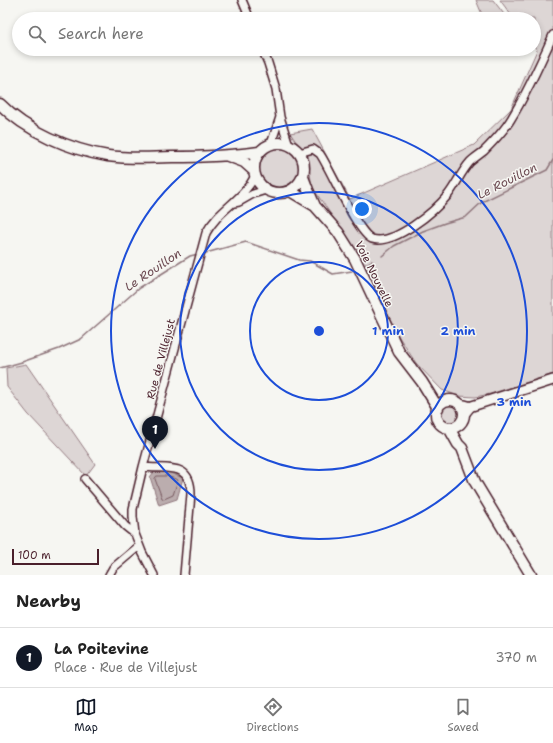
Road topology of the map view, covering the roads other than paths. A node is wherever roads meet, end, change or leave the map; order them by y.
1 (242, 0) edge
2 (247, 12) edge
3 (553, 35) edge
4 (265, 56) edge
5 (0, 104) edge
6 (280, 117) junction
7 (271, 144) junction
8 (288, 144) junction
9 (259, 152) junction
10 (299, 153) junction
11 (228, 156) junction
12 (254, 173) junction
13 (303, 176) junction
14 (266, 190) junction
15 (290, 191) junction
16 (234, 203) junction
17 (315, 206) junction
18 (553, 380) edge
19 (422, 382) junction
20 (448, 400) junction
21 (460, 404) junction
22 (472, 406) junction
23 (438, 408) junction
24 (462, 420) junction
25 (449, 428) junction
26 (462, 448) junction
27 (143, 467) junction
28 (85, 479) dead end
29 (133, 517) junction
30 (122, 521) junction
31 (135, 534) junction
32 (139, 546) junction
33 (109, 575) edge
34 (154, 575) edge
35 (184, 575) edge
36 (531, 575) edge

1 - 2 street
3 - 10 street
4 - 6 street
5 - 11 main road
6 - 7 street
6 - 8 street
7 - 8 main road
7 - 9 main road
8 - 10 main road
9 - 11 main road
9 - 12 main road
10 - 13 main road
11 - 12 main road
12 - 14 main road
12 - 16 street, Rue de Villejust
13 - 15 main road
13 - 17 main road, Voie Nouvelle
14 - 15 main road
14 - 16 street, Rue de Villejust
15 - 17 main road
16 - 27 street, Rue de Villejust
17 - 19 main road, Voie Nouvelle
18 - 22 street
19 - 20 main road, Voie Nouvelle
19 - 23 main road, Voie Nouvelle
20 - 21 main road
20 - 23 main road
21 - 22 street
21 - 24 main road
22 - 24 street
23 - 25 main road
24 - 25 main road
24 - 26 main road
25 - 26 main road
26 - 36 main road
27 - 29 street, Rue de Villejust
27 - 35 street
28 - 30 street
29 - 30 street
29 - 31 street, Rue de Villejust
30 - 31 street
31 - 32 street, Rue de Villejust
32 - 33 street
32 - 34 street, Rue de Villejust

